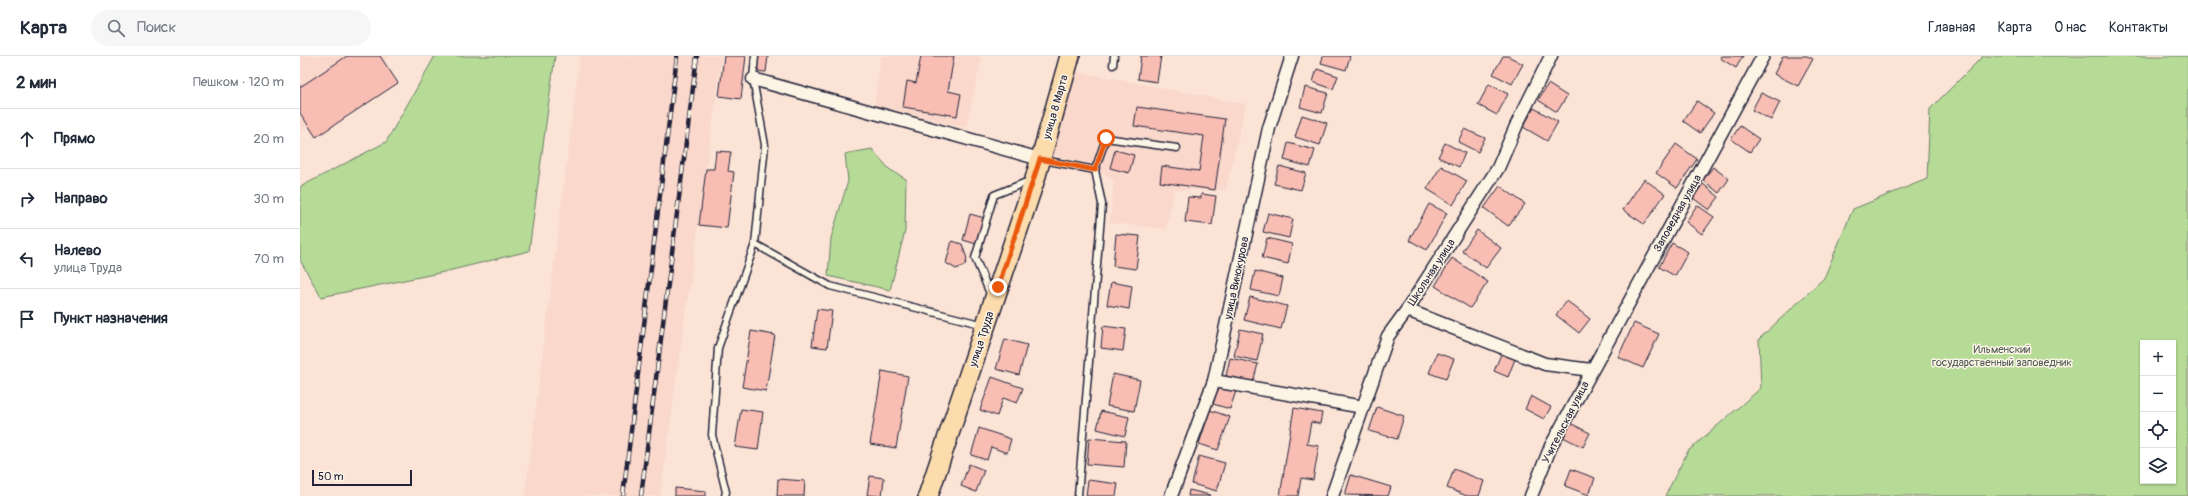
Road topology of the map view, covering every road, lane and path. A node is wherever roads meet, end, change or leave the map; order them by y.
1 (755, 56) edge
2 (1070, 56) edge
3 (1114, 56) edge
4 (1292, 56) edge
5 (1551, 56) edge
6 (1763, 56) edge
7 (1113, 64) dead end
8 (753, 79) junction
9 (1177, 148) dead end
10 (1040, 159) junction
11 (1095, 170) junction
12 (1035, 179) junction
13 (755, 244) junction
14 (993, 301) junction
15 (1407, 310) junction
16 (986, 325) junction
17 (1591, 370) junction
18 (1214, 381) junction
19 (1363, 406) junction
20 (725, 496) edge
21 (928, 496) edge
22 (1078, 496) edge
23 (1170, 496) edge
24 (1332, 496) edge
25 (1531, 496) edge

1 - 8 lane
2 - 10 main road, улица 8 Марта
3 - 7 lane
4 - 18 street, улица Винокурова
5 - 15 street, Школьная улица
6 - 17 street, Заповедная улица
8 - 10 street
8 - 13 lane
9 - 11 lane
10 - 11 lane
10 - 12 main road, улица Труда
11 - 22 lane
12 - 14 main road, улица Труда
12 - 14 lane
13 - 16 lane
13 - 20 lane
14 - 16 main road, улица Труда
15 - 17 street
15 - 19 street, Школьная улица
16 - 21 main road, улица Труда
17 - 25 street, Учительская улица
18 - 19 street
18 - 23 street, улица Винокурова
19 - 24 street, Школьная улица

